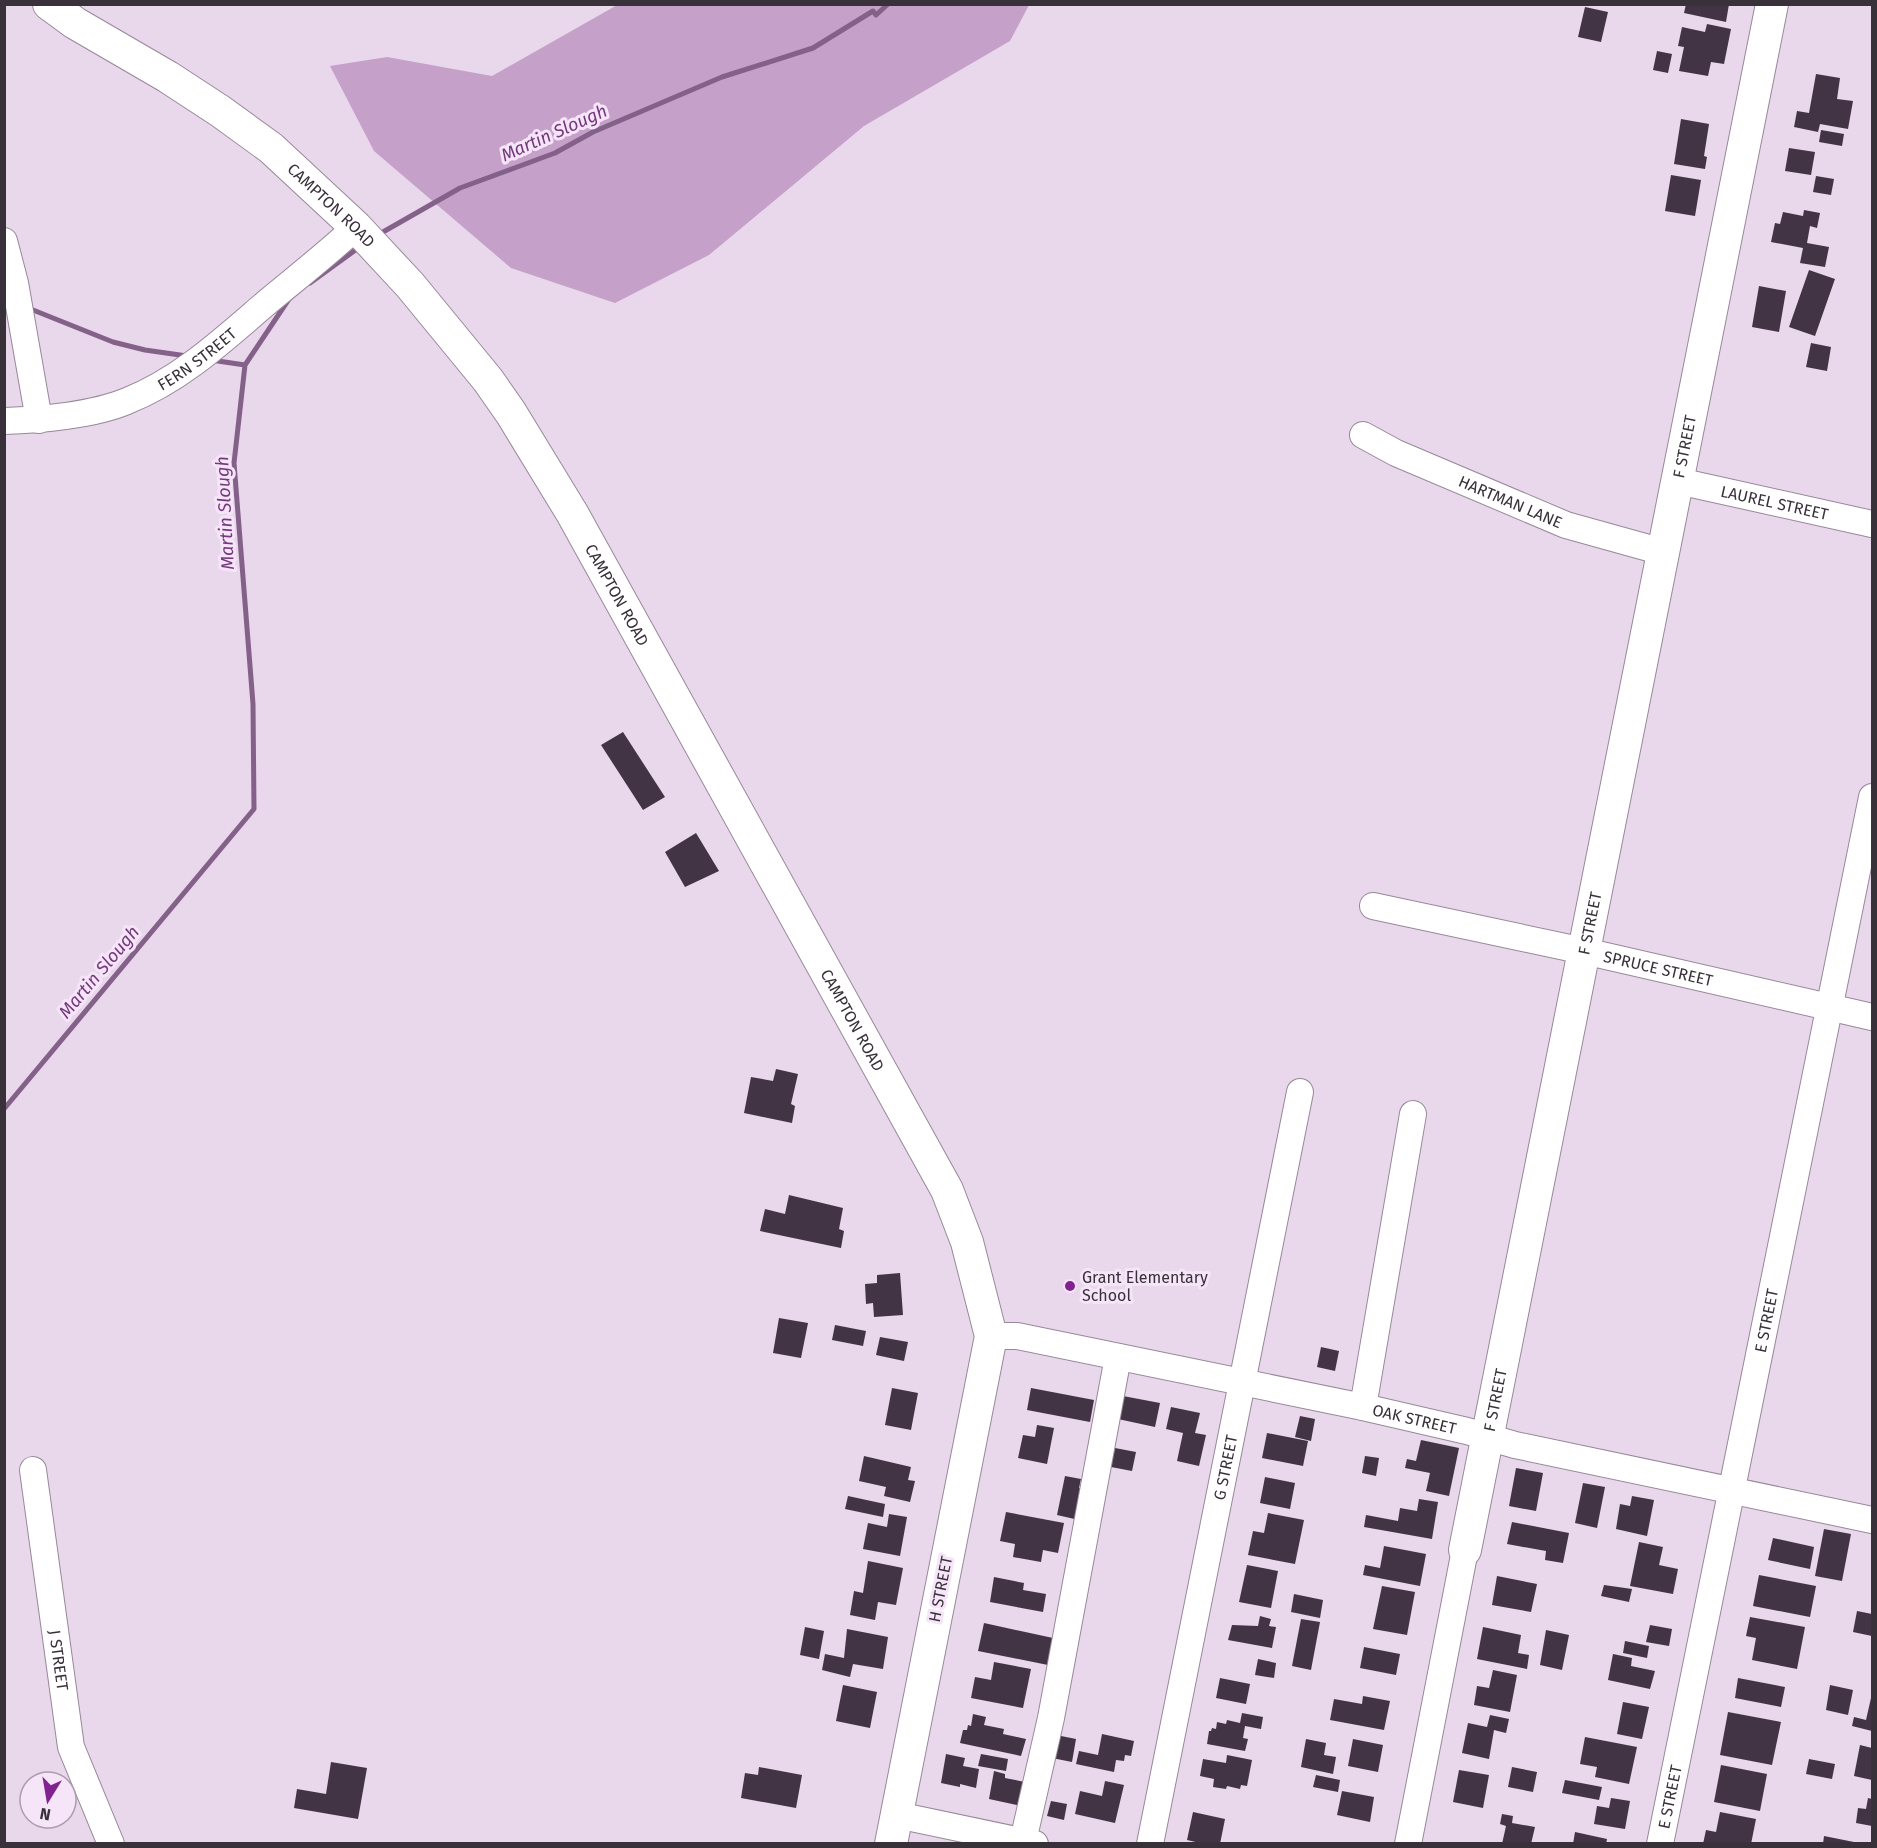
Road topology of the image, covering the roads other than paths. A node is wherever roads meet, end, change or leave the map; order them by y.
1 (50, 4) edge
2 (1772, 4) edge
3 (356, 227) junction
4 (4, 241) edge
5 (39, 420) junction
6 (4, 421) edge
7 (1363, 435) dead end
8 (1678, 481) junction
9 (1872, 524) edge
10 (1663, 552) junction
11 (1872, 797) edge
12 (1373, 906) dead end
13 (1584, 951) junction
14 (1830, 1008) junction
15 (1872, 1017) edge
16 (1300, 1092) dead end
17 (1413, 1114) dead end
18 (991, 1336) junction
19 (1118, 1357) junction
20 (1242, 1382) junction
21 (1364, 1407) junction
22 (1488, 1437) junction
23 (33, 1470) dead end
24 (1732, 1490) junction
25 (1872, 1520) edge
26 (1465, 1550) joint
27 (894, 1829) edge
28 (1029, 1842) edge
29 (111, 1844) edge
30 (1150, 1844) edge
31 (1408, 1844) edge
32 (1660, 1844) edge

1 - 3 main road, CAMPTON ROAD
2 - 8 main road, F STREET
3 - 5 street, FERN STREET
3 - 18 main road, CAMPTON ROAD
4 - 5 street
5 - 6 street, FERN STREET
7 - 10 street, HARTMAN LANE
8 - 9 street, LAUREL STREET
8 - 10 main road, F STREET
10 - 13 main road, F STREET
11 - 14 street, E STREET
12 - 13 street, SPRUCE STREET
13 - 14 street, SPRUCE STREET
13 - 22 main road, F STREET
14 - 15 street, SPRUCE STREET
14 - 24 street, E STREET
16 - 20 street, G STREET
17 - 21 street
18 - 19 street, OAK STREET
18 - 27 main road, H STREET
19 - 20 street, OAK STREET
19 - 28 street
20 - 21 street, OAK STREET
20 - 30 street, G STREET
21 - 22 street, OAK STREET
22 - 24 street, OAK STREET
22 - 26 main road, F STREET
23 - 29 street, J STREET
24 - 25 street, OAK STREET
24 - 32 street, E STREET
26 - 31 street, F STREET
27 - 28 street

